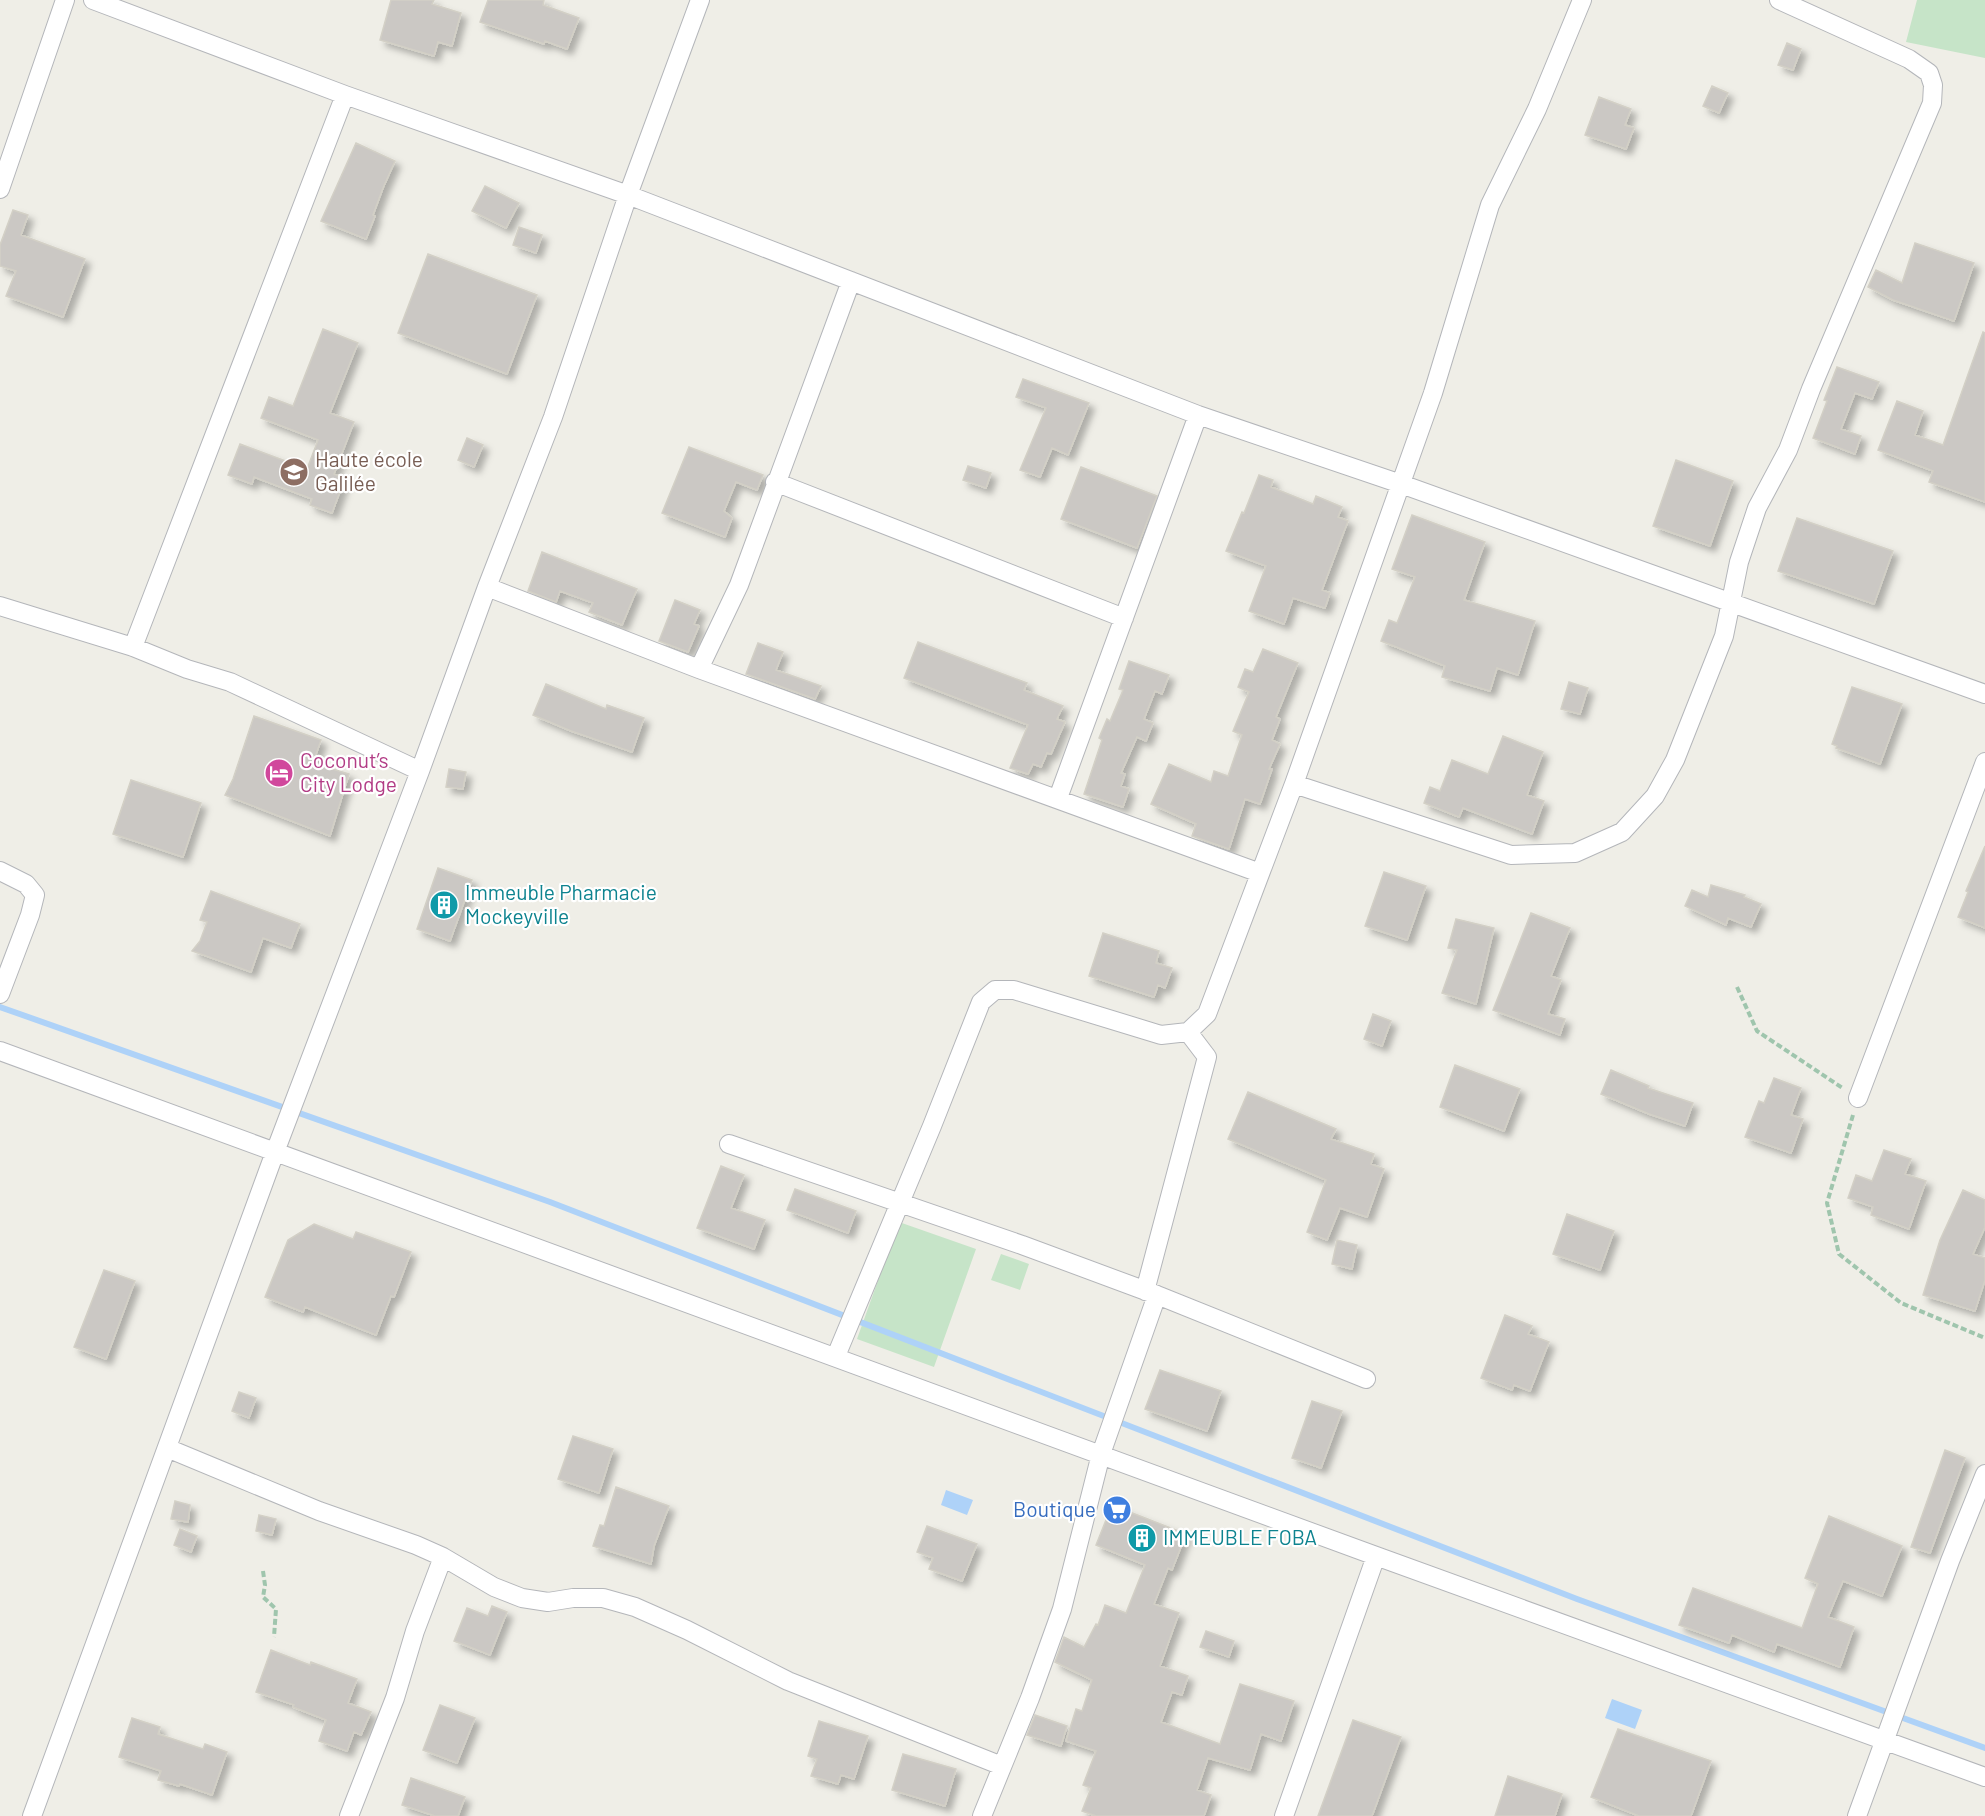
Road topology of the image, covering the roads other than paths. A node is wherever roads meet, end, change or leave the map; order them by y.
1 (65, 0) edge
2 (93, 0) edge
3 (699, 0) edge
4 (1582, 0) edge
5 (1779, 0) edge
6 (345, 95) junction
7 (0, 189) edge
8 (628, 195) junction
9 (851, 281) junction
10 (1198, 415) junction
11 (776, 483) junction
12 (1401, 484) junction
13 (487, 587) junction
14 (1731, 604) junction
15 (0, 606) edge
16 (1124, 618) junction
17 (134, 648) junction
18 (699, 669) junction
19 (1985, 694) edge
20 (1985, 762) edge
21 (420, 771) junction
22 (1294, 784) junction
23 (1058, 798) junction
24 (0, 870) edge
25 (1260, 873) junction
26 (0, 994) edge
27 (1188, 1032) junction
28 (0, 1051) edge
29 (1858, 1098) road end
30 (729, 1144) dead end
31 (274, 1152) junction
32 (899, 1203) junction
33 (1151, 1293) junction
34 (836, 1356) junction
35 (1366, 1379) dead end
36 (167, 1448) junction
37 (1101, 1454) junction
38 (1985, 1474) edge
39 (1376, 1556) junction
40 (443, 1557) junction
41 (1884, 1741) junction
42 (1002, 1766) junction
43 (1985, 1776) edge
44 (32, 1816) edge
45 (349, 1816) edge
46 (982, 1816) edge
47 (1284, 1816) edge
48 (1857, 1816) edge

1 - 7 street
2 - 6 street
3 - 8 street
4 - 12 street
5 - 14 street
6 - 8 street
6 - 17 street
8 - 9 street
8 - 13 street
9 - 10 street
9 - 11 street
10 - 12 street
10 - 16 street
11 - 16 street
11 - 18 street
12 - 14 street
12 - 22 street
13 - 18 street
13 - 21 street
14 - 19 street
14 - 22 street
15 - 17 street
16 - 23 street
17 - 21 street
18 - 23 street
20 - 29 street
21 - 31 street
22 - 25 street
23 - 25 street
24 - 26 street
25 - 27 street
27 - 32 street
27 - 33 street
28 - 31 street
30 - 32 street
31 - 34 street
31 - 36 street
32 - 33 street
32 - 34 street
33 - 35 street
33 - 37 street
34 - 37 street
36 - 40 street
36 - 44 street
37 - 39 street
37 - 42 street
38 - 41 street
39 - 41 street
39 - 47 street
40 - 42 street
40 - 45 street
41 - 43 street
41 - 48 street
42 - 46 street

